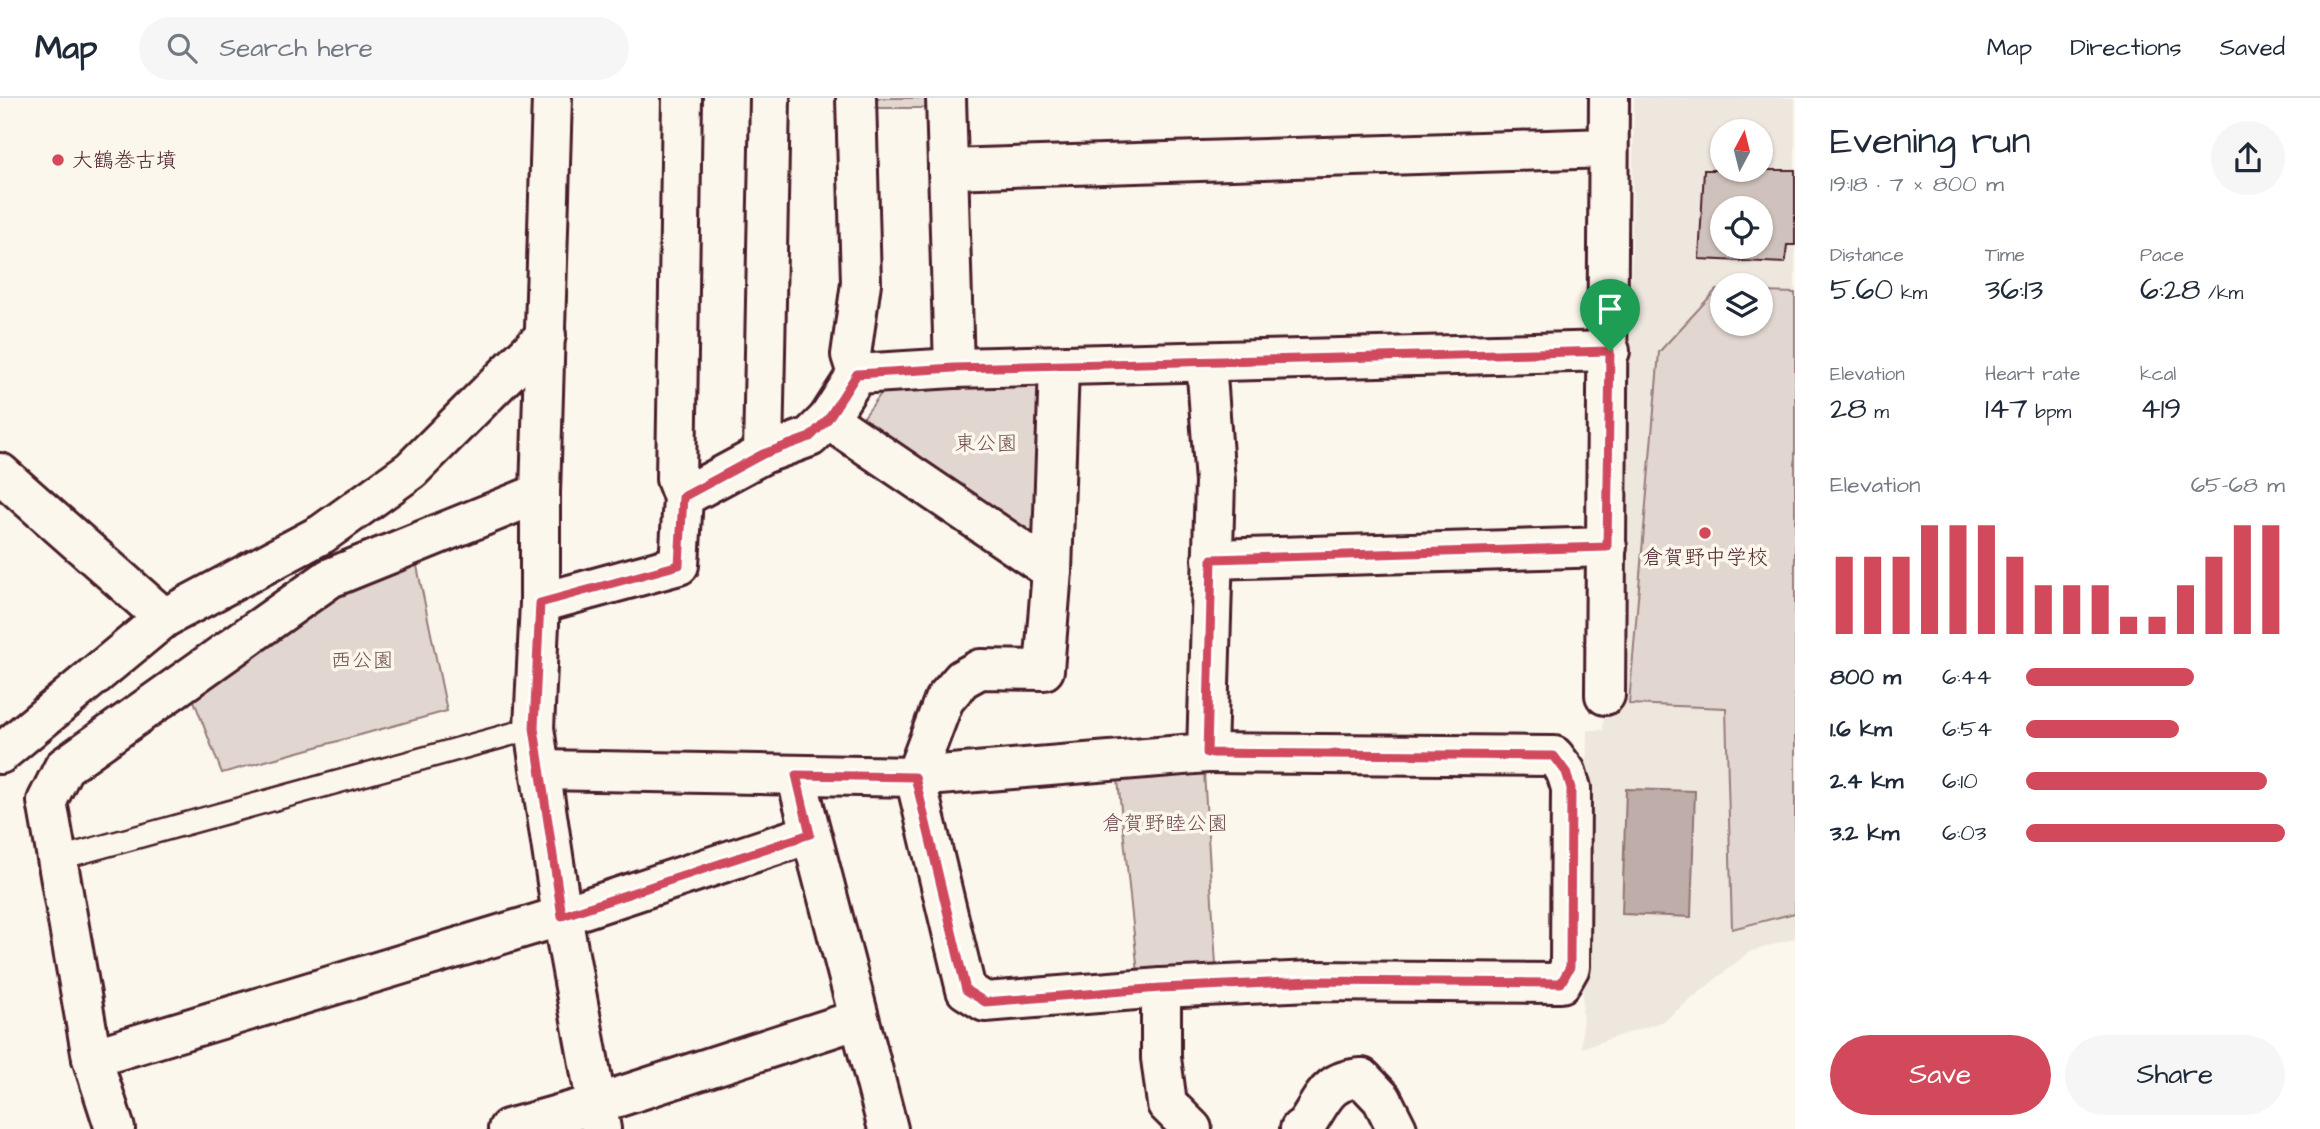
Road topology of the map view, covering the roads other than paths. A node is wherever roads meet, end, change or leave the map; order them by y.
1 (552, 98) edge
2 (682, 98) edge
3 (770, 98) edge
4 (856, 98) edge
5 (946, 98) edge
6 (1609, 98) edge
7 (1608, 148) junction
8 (948, 169) junction
9 (546, 335) junction
10 (1610, 351) junction
11 (1206, 362) junction
12 (1059, 366) junction
13 (954, 368) junction
14 (857, 374) junction
15 (828, 419) junction
16 (763, 454) junction
17 (0, 473) edge
18 (540, 493) junction
19 (683, 497) junction
20 (1607, 547) junction
21 (1212, 559) junction
22 (1052, 571) junction
23 (540, 603) junction
24 (164, 618) junction
25 (1605, 695) dead end
26 (534, 728) junction
27 (1207, 753) junction
28 (0, 754) edge
29 (541, 770) junction
30 (796, 775) junction
31 (915, 777) junction
32 (810, 834) junction
33 (57, 859) junction
34 (562, 916) junction
35 (1161, 988) junction
36 (859, 1019) junction
37 (92, 1058) junction
38 (599, 1116) edge
39 (116, 1129) edge
40 (508, 1129) edge
41 (888, 1129) edge
42 (1192, 1129) edge
43 (1300, 1129) edge
44 (1397, 1129) edge

1 - 9 street
2 - 19 street
3 - 16 street
4 - 14 street
5 - 8 street
6 - 7 street
7 - 8 street
7 - 10 street
8 - 13 street
9 - 18 street
9 - 24 street
10 - 11 street
10 - 20 street
11 - 12 street
11 - 21 street
12 - 13 street
12 - 22 street
13 - 14 street
14 - 15 street
15 - 16 street
15 - 22 street
16 - 19 street
17 - 24 street
18 - 23 street
18 - 33 street
19 - 23 street
20 - 21 street
20 - 25 street
21 - 27 street
22 - 31 street
23 - 26 street
24 - 28 street
26 - 29 street
26 - 33 lane
27 - 31 street
27 - 35 street
29 - 30 street
29 - 34 street
30 - 31 street
30 - 32 street
31 - 35 street
32 - 34 street
32 - 36 street
33 - 37 street
34 - 37 street
34 - 38 street
35 - 42 street
36 - 38 street
36 - 41 street
37 - 39 street
38 - 40 street
43 - 44 street

